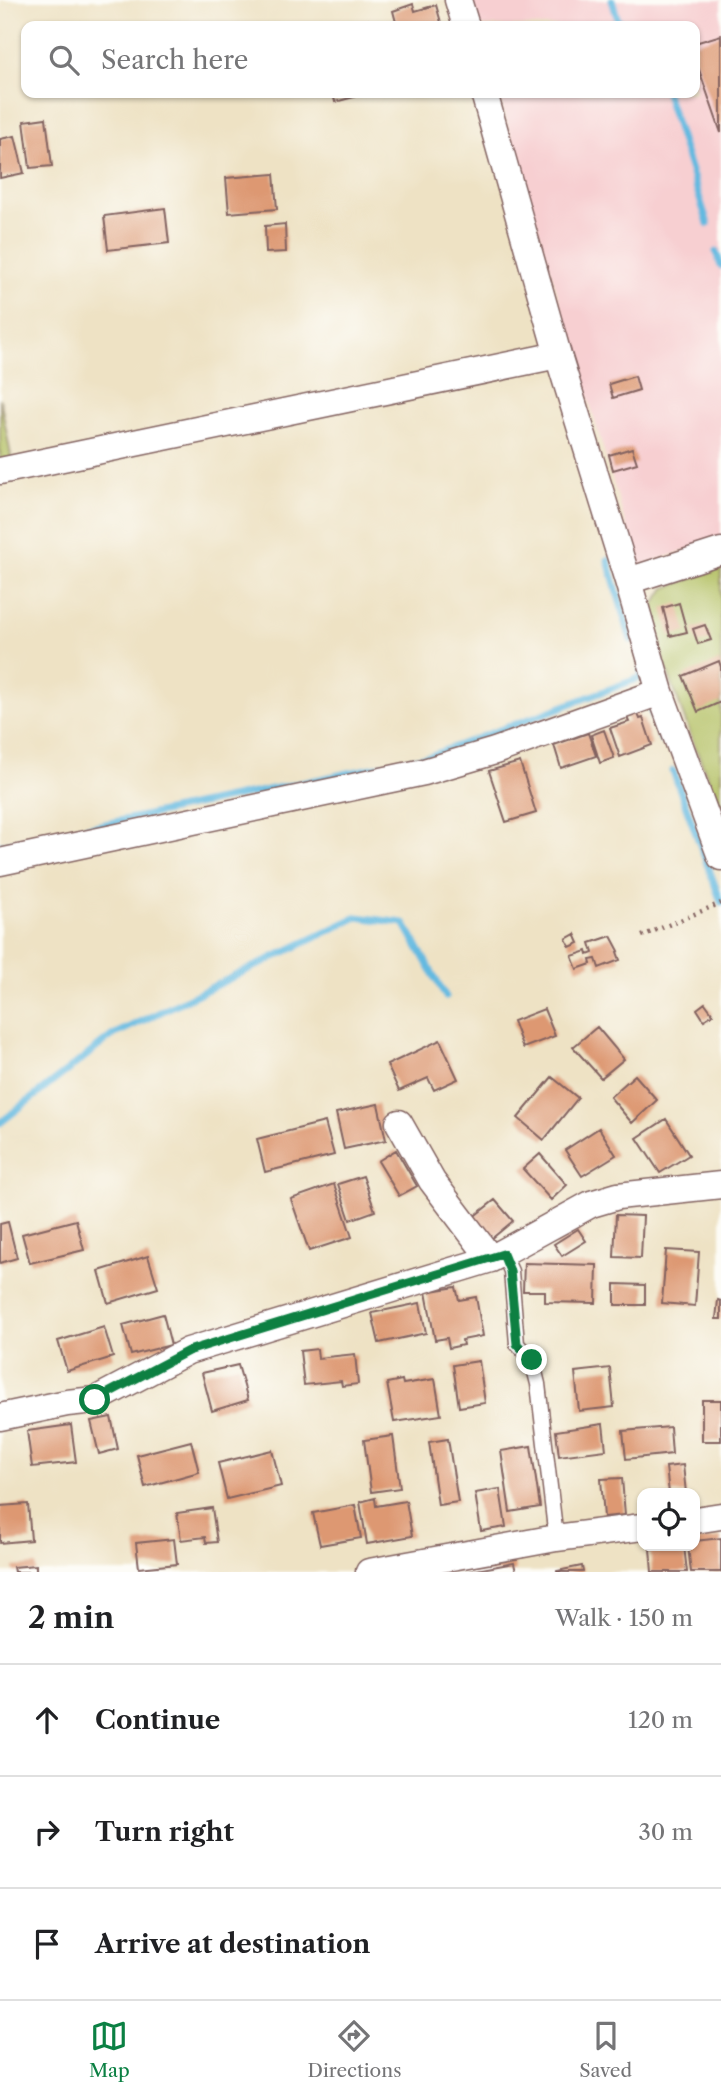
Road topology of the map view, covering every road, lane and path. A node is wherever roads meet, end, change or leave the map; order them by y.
1 (458, 0) edge
2 (464, 21) edge
3 (485, 98) edge
4 (558, 355) junction
5 (0, 471) edge
6 (721, 551) edge
7 (628, 581) junction
8 (660, 692) junction
9 (721, 858) edge
10 (0, 862) edge
11 (721, 903) edge
12 (642, 936) dead end
13 (399, 1123) dead end
14 (721, 1185) edge
15 (497, 1257) junction
16 (0, 1417) edge
17 (721, 1516) edge
18 (700, 1519) edge
19 (637, 1528) edge
20 (556, 1538) junction
21 (369, 1572) edge

1 - 2 street
3 - 4 street
4 - 5 street
4 - 7 street
6 - 7 street
7 - 8 street
8 - 9 street
8 - 10 street
11 - 12 path
13 - 15 street
14 - 15 street
15 - 16 street
15 - 20 lane
17 - 18 street
19 - 20 street
20 - 21 street

